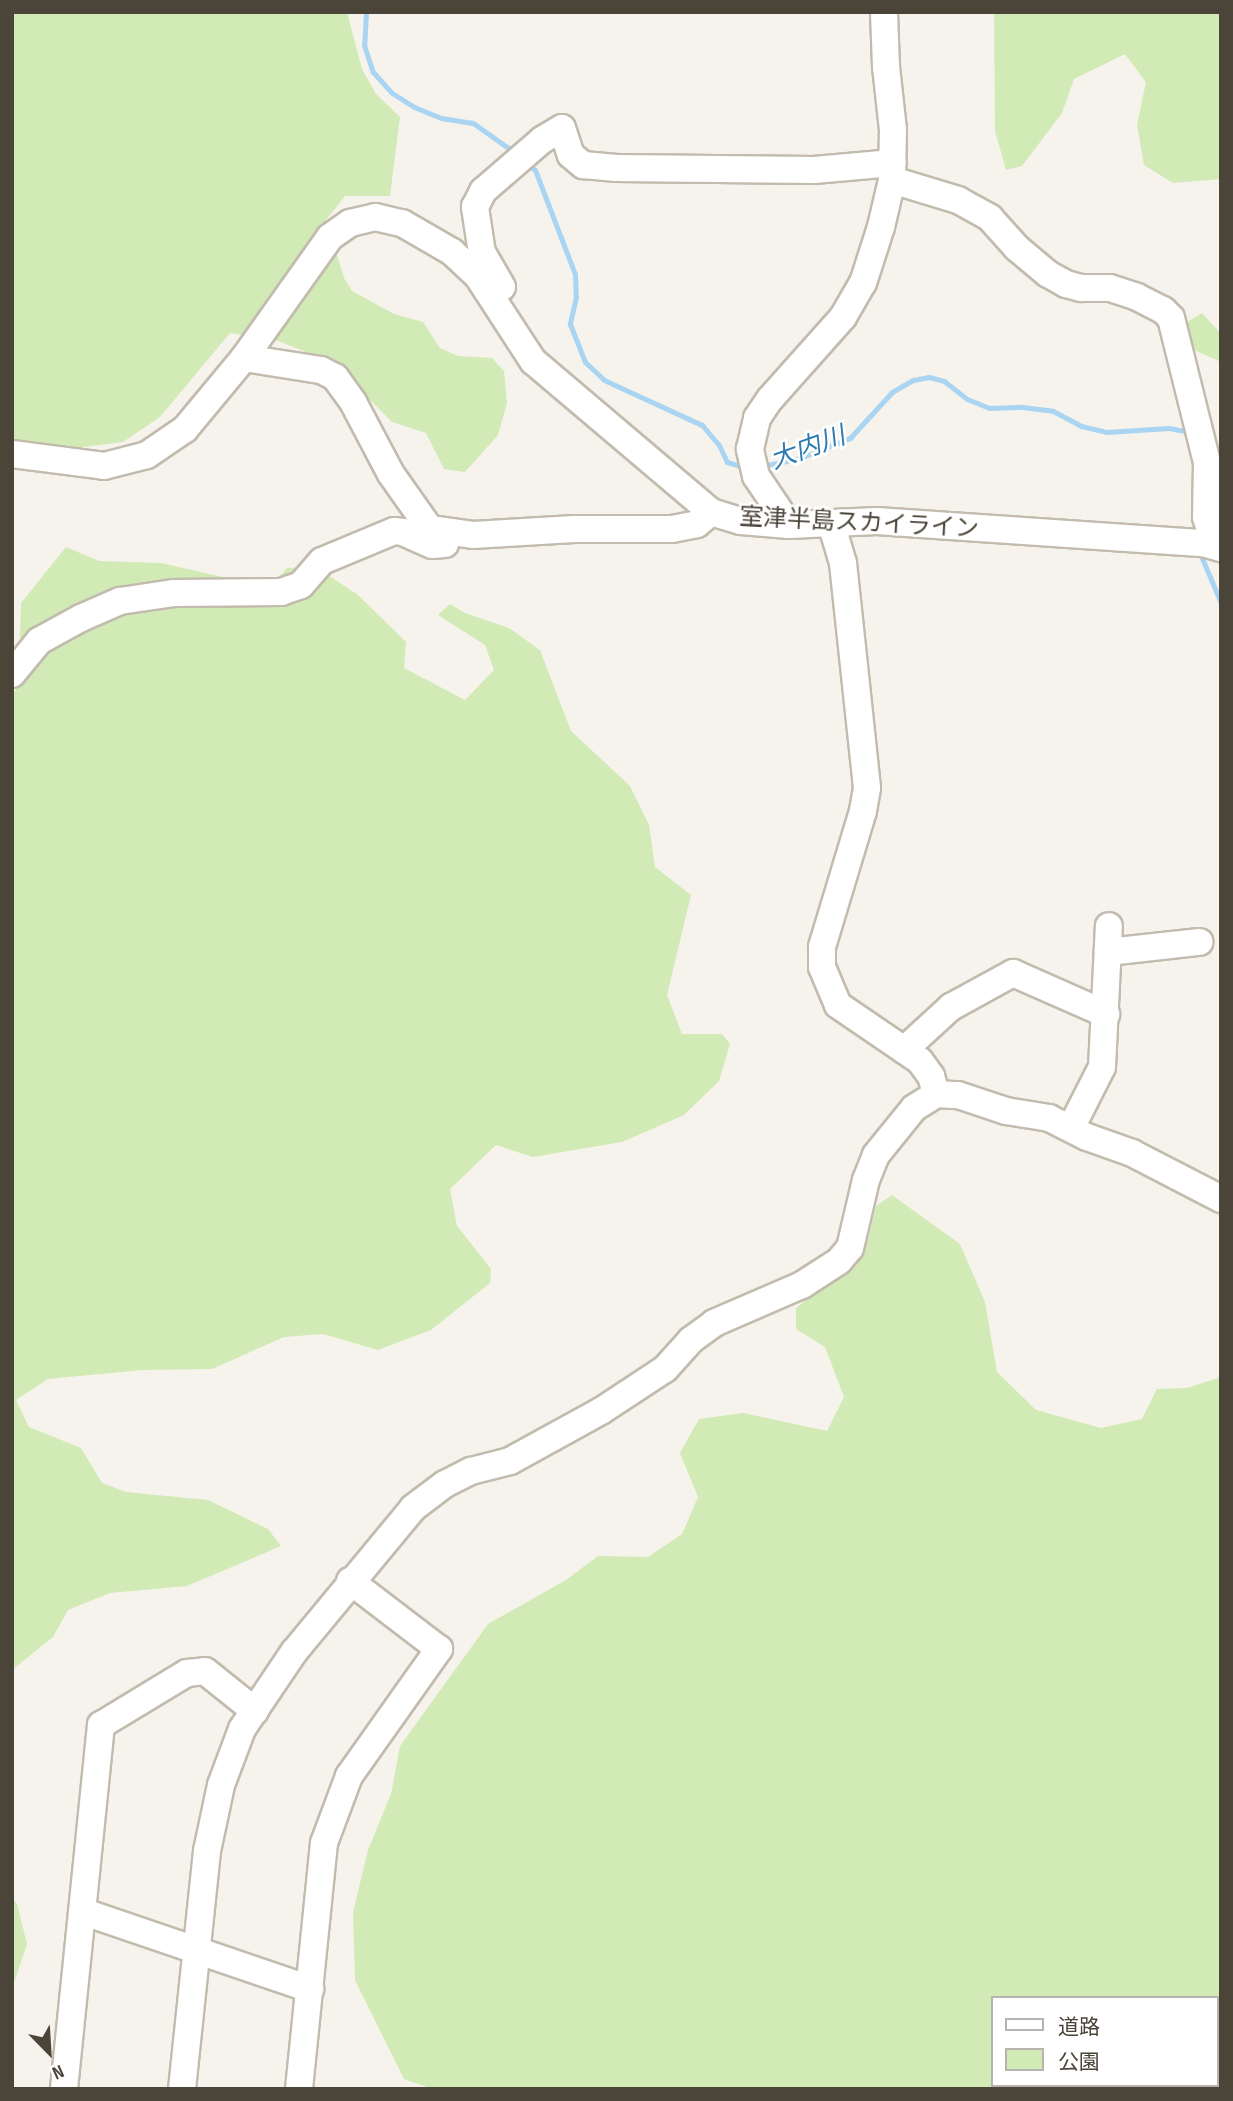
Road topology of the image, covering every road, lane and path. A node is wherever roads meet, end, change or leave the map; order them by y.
1 (884, 12) edge
2 (892, 172) junction
3 (500, 309) junction
4 (244, 358) junction
5 (12, 454) edge
6 (711, 512) junction
7 (831, 523) junction
8 (789, 525) junction
9 (473, 535) junction
10 (1218, 547) edge
11 (12, 674) edge
12 (1199, 942) dead end
13 (1106, 1014) junction
14 (904, 1050) junction
15 (936, 1094) junction
16 (1071, 1128) junction
17 (1221, 1199) edge
18 (350, 1581) junction
19 (255, 1711) junction
20 (84, 1912) junction
21 (198, 1950) junction
22 (310, 1989) junction
23 (64, 2089) edge
24 (182, 2089) edge
25 (299, 2089) edge

1 - 2 street
2 - 3 street
2 - 8 street
2 - 10 street
3 - 4 street, 室津半島スカイライン
3 - 6 street, 室津半島スカイライン
4 - 5 street, 室津半島スカイライン
4 - 9 street
6 - 8 street, 室津半島スカイライン
6 - 9 street
7 - 8 street, 室津半島スカイライン
7 - 10 street, 室津半島スカイライン
7 - 14 street
9 - 11 street
12 - 13 street
13 - 14 street
13 - 16 street
14 - 15 street
15 - 16 street
15 - 18 street
16 - 17 street
18 - 19 street
18 - 22 street
19 - 20 street
19 - 21 street
20 - 21 street
20 - 23 street
21 - 22 street
21 - 24 street
22 - 25 street

